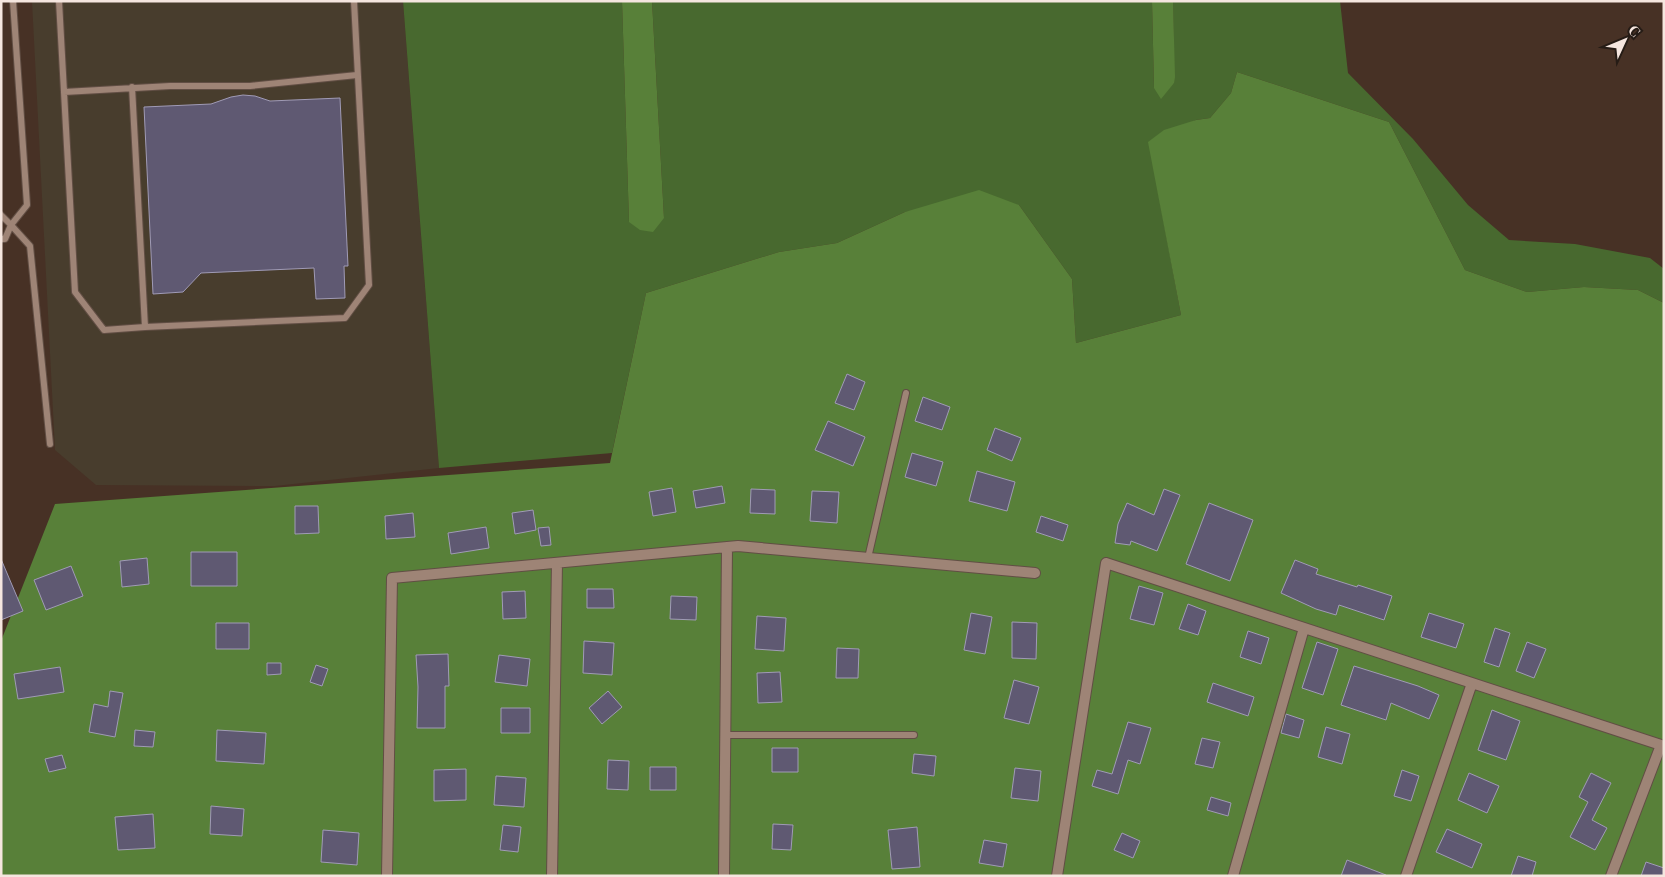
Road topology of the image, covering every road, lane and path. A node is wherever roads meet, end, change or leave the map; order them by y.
1 (13, 1) edge
2 (59, 1) edge
3 (354, 1) edge
4 (357, 75) junction
5 (132, 87) junction
6 (64, 92) junction
7 (1, 215) edge
8 (11, 225) junction
9 (1, 239) edge
10 (145, 327) junction
11 (906, 393) dead end
12 (50, 444) dead end
13 (727, 547) junction
14 (868, 558) junction
15 (557, 563) junction
16 (1035, 573) dead end
17 (1304, 628) junction
18 (1472, 683) junction
19 (725, 735) junction
20 (914, 735) dead end
21 (387, 876) edge
22 (552, 876) edge
23 (724, 876) edge
24 (1057, 876) edge
25 (1233, 876) edge
26 (1406, 876) edge
27 (1611, 876) edge

1 - 8 lane
2 - 6 lane
3 - 4 lane
4 - 5 lane
4 - 10 lane
5 - 6 lane
5 - 10 lane
6 - 10 lane
7 - 8 lane
8 - 9 lane
8 - 12 lane
11 - 14 lane
13 - 14 street
13 - 15 street
13 - 19 street
14 - 16 street
15 - 21 street
15 - 22 street
17 - 18 street
17 - 24 street
17 - 25 street
18 - 26 street
18 - 27 street
19 - 20 lane
19 - 23 street

